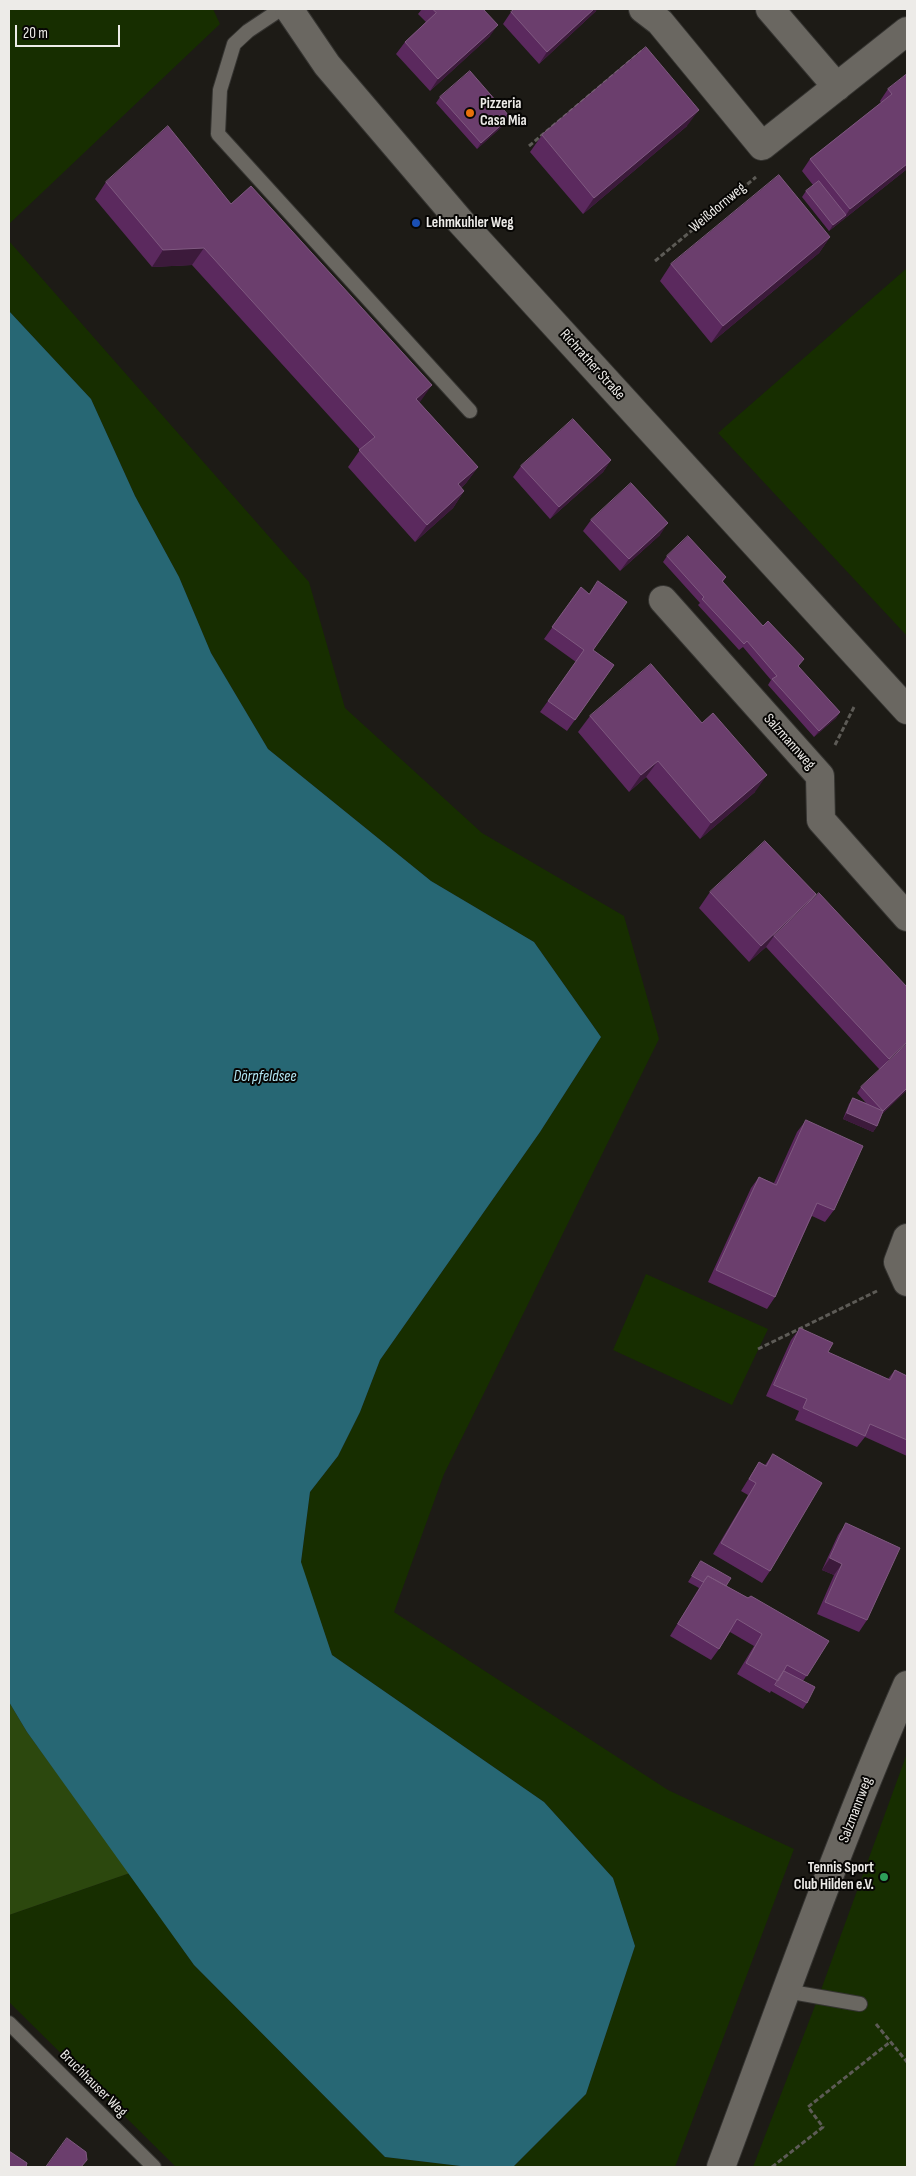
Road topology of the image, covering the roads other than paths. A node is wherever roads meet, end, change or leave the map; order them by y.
1 (281, 9) edge
2 (289, 9) edge
3 (770, 9) edge
4 (662, 17) edge
5 (907, 31) edge
6 (837, 87) junction
7 (470, 410) dead end
8 (663, 600) dead end
9 (907, 710) edge
10 (907, 917) edge
11 (907, 1238) edge
12 (906, 1280) edge
13 (907, 1685) edge
14 (786, 1991) junction
15 (860, 2004) road end
16 (9, 2023) edge
17 (154, 2167) edge
18 (721, 2167) edge

1 - 7 lane
2 - 9 street, Richrather Straße
3 - 6 street
4 - 6 street
5 - 6 street
8 - 10 street, Salzmannweg
11 - 12 street
13 - 14 street, Salzmannweg
14 - 15 lane
14 - 18 street, Salzmannweg
16 - 17 lane, Bruchhauser Weg

